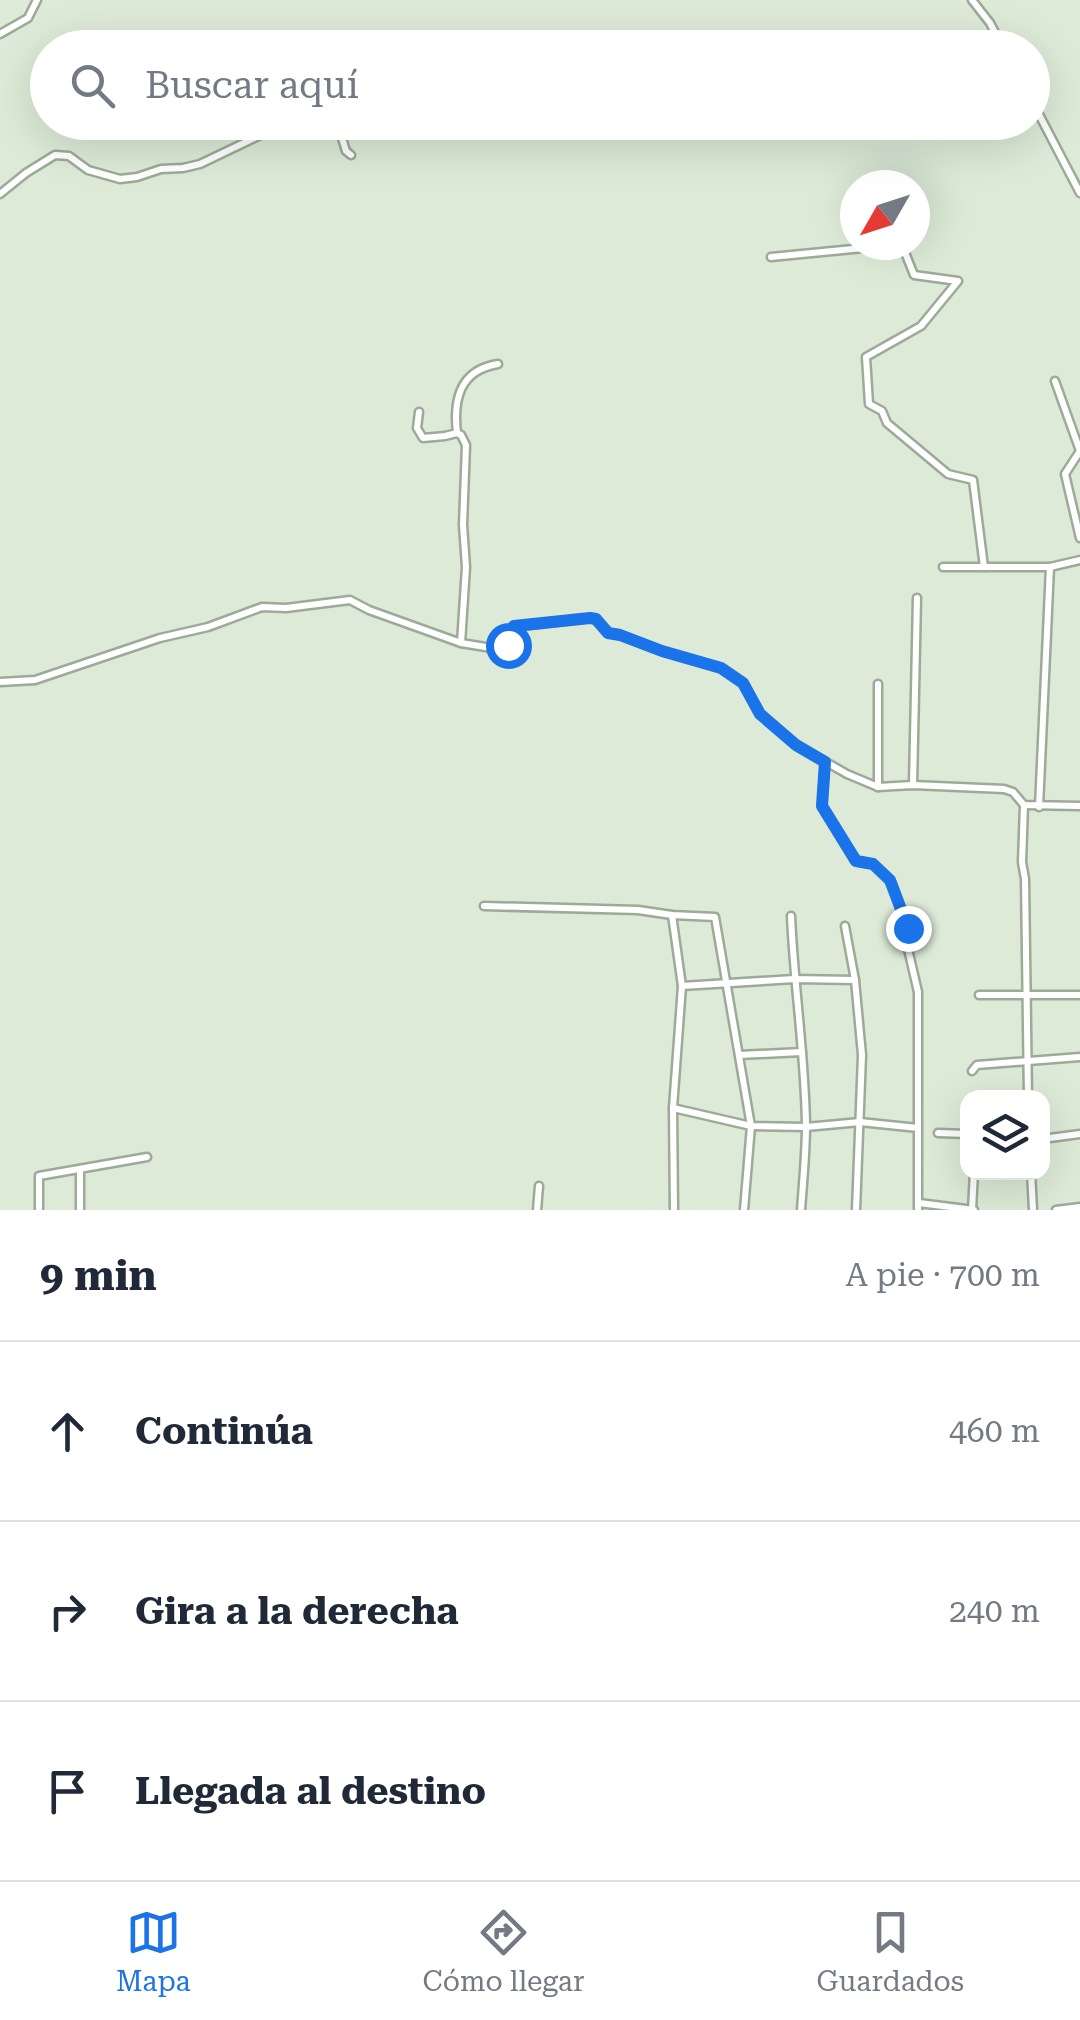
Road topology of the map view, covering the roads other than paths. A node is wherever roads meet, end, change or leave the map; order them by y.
1 (37, 0) edge
2 (972, 0) edge
3 (994, 30) edge
4 (0, 34) edge
5 (1050, 136) edge
6 (252, 140) edge
7 (343, 140) edge
8 (351, 155) dead end
9 (1080, 193) edge
10 (0, 194) edge
11 (840, 250) edge
12 (771, 257) dead end
13 (908, 260) edge
14 (498, 364) dead end
15 (1055, 381) dead end
16 (419, 412) dead end
17 (457, 433) junction
18 (1080, 538) edge
19 (1080, 560) edge
20 (943, 567) dead end
21 (984, 567) junction
22 (1050, 568) junction
23 (917, 598) dead end
24 (462, 643) junction
25 (0, 682) edge
26 (878, 684) dead end
27 (825, 762) junction
28 (912, 785) junction
29 (878, 787) junction
30 (1024, 806) junction
31 (1080, 806) edge
32 (1039, 807) junction
33 (484, 906) dead end
34 (672, 915) junction
35 (791, 916) dead end
36 (846, 926) dead end
37 (794, 979) junction
38 (855, 980) junction
39 (725, 984) junction
40 (682, 986) junction
41 (1026, 994) junction
42 (980, 995) dead end
43 (1080, 995) edge
44 (802, 1052) junction
45 (738, 1055) junction
46 (1080, 1057) edge
47 (1026, 1060) junction
48 (972, 1071) dead end
49 (1028, 1090) edge
50 (673, 1108) junction
51 (860, 1122) junction
52 (751, 1126) junction
53 (806, 1126) junction
54 (918, 1128) junction
55 (938, 1133) dead end
56 (960, 1134) edge
57 (1080, 1134) edge
58 (1050, 1138) edge
59 (147, 1157) dead end
60 (80, 1169) junction
61 (974, 1180) edge
62 (1031, 1180) edge
63 (539, 1186) dead end
64 (919, 1206) edge
65 (1080, 1207) edge
66 (39, 1210) edge
67 (80, 1210) edge
68 (536, 1210) edge
69 (674, 1210) edge
70 (744, 1210) edge
71 (801, 1210) edge
72 (856, 1210) edge
73 (973, 1210) edge
74 (1033, 1210) edge
75 (1056, 1210) edge

1 - 4 street
2 - 3 street
5 - 9 street
6 - 10 street
7 - 8 street
11 - 12 street
13 - 21 street
14 - 17 street
15 - 18 street
16 - 17 street
17 - 24 street
19 - 22 street
20 - 21 street
21 - 22 street
22 - 32 street
23 - 28 street
24 - 25 street
24 - 27 street
26 - 29 street
27 - 29 street
27 - 54 street
28 - 29 street
28 - 30 street
30 - 32 street
30 - 41 street
31 - 32 street
33 - 34 street
34 - 39 street
34 - 40 street
35 - 37 street
36 - 38 street
37 - 38 street
37 - 39 street
37 - 44 street
38 - 51 street
39 - 40 street
39 - 45 street
40 - 50 street
41 - 42 street
41 - 43 street
41 - 47 street
44 - 45 street
44 - 53 street
45 - 52 street
46 - 47 street
47 - 48 street
47 - 49 street
50 - 52 street
50 - 69 street
51 - 53 street
51 - 54 street
51 - 72 street
52 - 53 street
52 - 70 street
53 - 71 street
54 - 64 street
55 - 56 street
57 - 58 street
59 - 60 street
60 - 66 street
60 - 67 street
61 - 73 street
62 - 74 street
63 - 68 street
64 - 73 street
65 - 75 street

